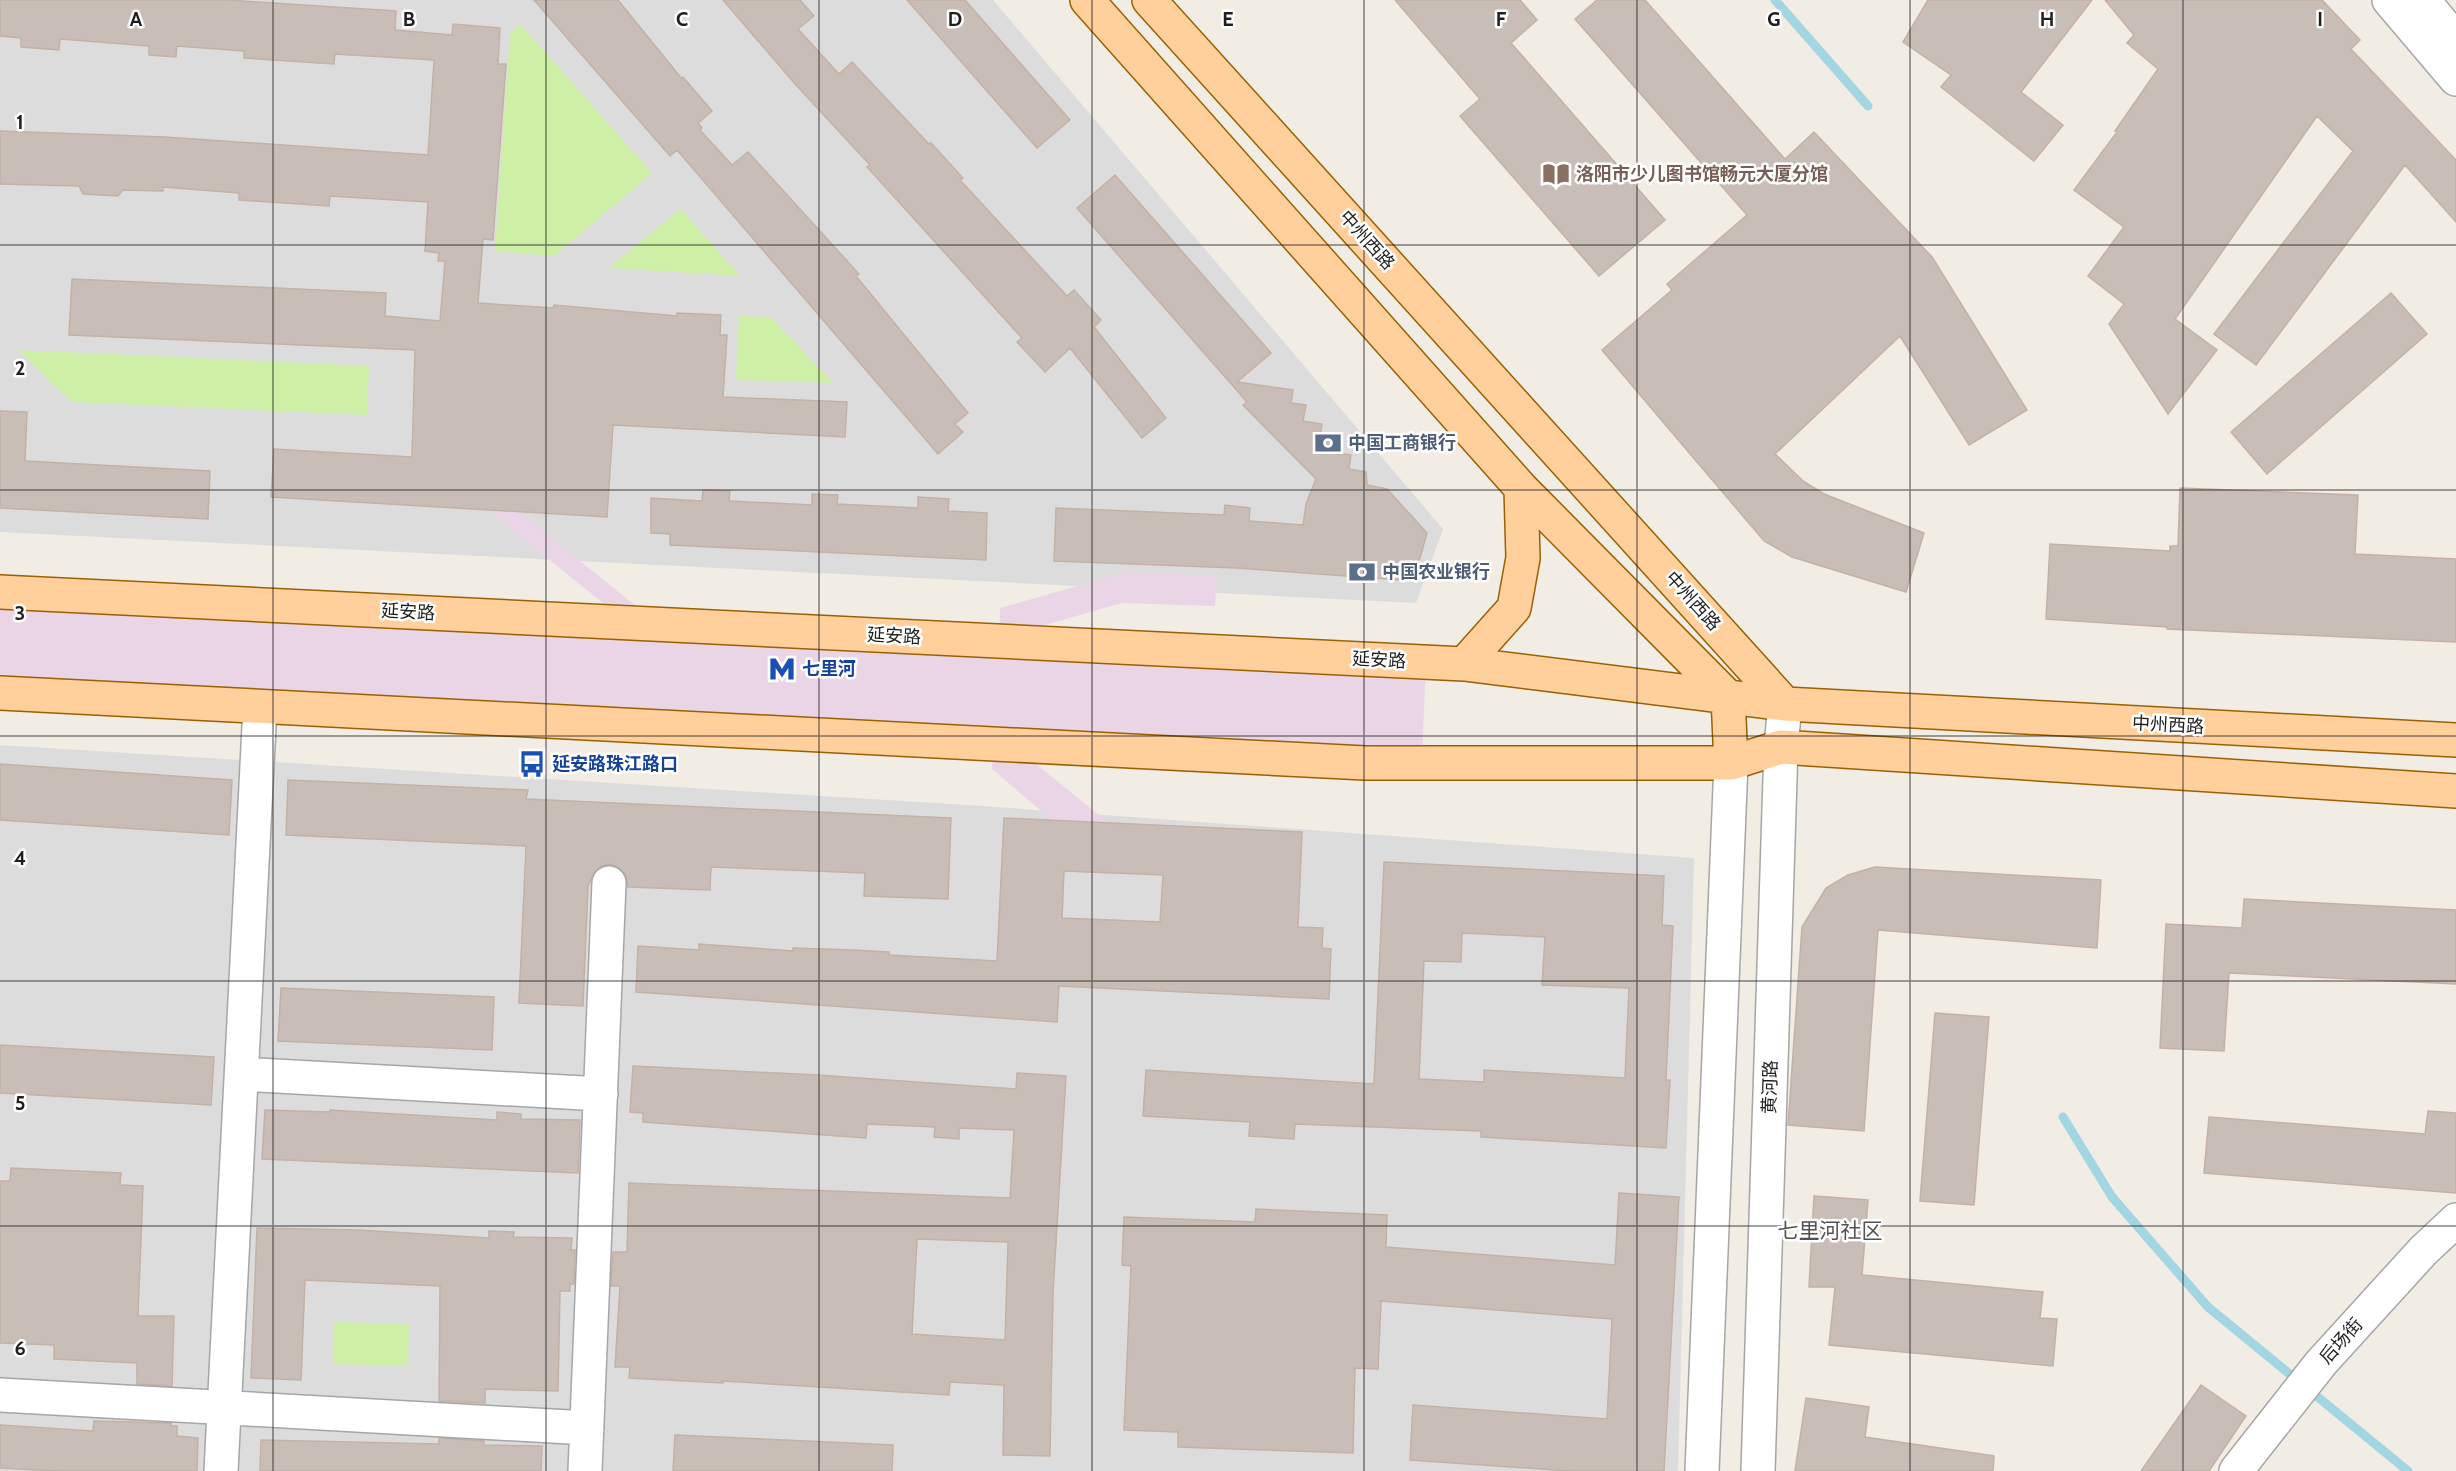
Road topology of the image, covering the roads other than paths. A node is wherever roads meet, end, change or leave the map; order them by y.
1 (1087, 0) edge
2 (1149, 0) edge
3 (2390, 0) edge
4 (2423, 0) edge
5 (2456, 40) edge
6 (2456, 79) edge
7 (1521, 488) junction
8 (0, 592) edge
9 (1464, 664) junction
10 (0, 693) edge
11 (1728, 697) junction
12 (1785, 704) junction
13 (260, 707) junction
14 (2456, 740) edge
15 (1781, 747) junction
16 (1731, 762) junction
17 (2456, 791) edge
18 (609, 883) dead end
19 (242, 1074) junction
20 (601, 1094) junction
21 (2456, 1220) edge
22 (0, 1395) edge
23 (224, 1407) junction
24 (586, 1428) junction
25 (221, 1471) edge
26 (585, 1471) edge
27 (1702, 1471) edge
28 (1758, 1471) edge
29 (2236, 1471) edge

1 - 7 main road
2 - 12 main road, 中州西路
3 - 6 street
4 - 5 street
7 - 9 main road
7 - 11 main road
8 - 9 main road, 延安路
9 - 11 main road, 延安路
10 - 13 main road
11 - 12 main road, 延安路
11 - 16 main road
12 - 14 main road, 中州西路
12 - 15 street, 黄河路
13 - 16 main road
13 - 19 street
15 - 16 main road
15 - 17 main road
15 - 28 street, 黄河路
16 - 27 street
18 - 20 street
19 - 20 street
19 - 23 street
20 - 24 street
21 - 29 street, 后场街
22 - 23 street
23 - 24 street
23 - 25 street
24 - 26 street

